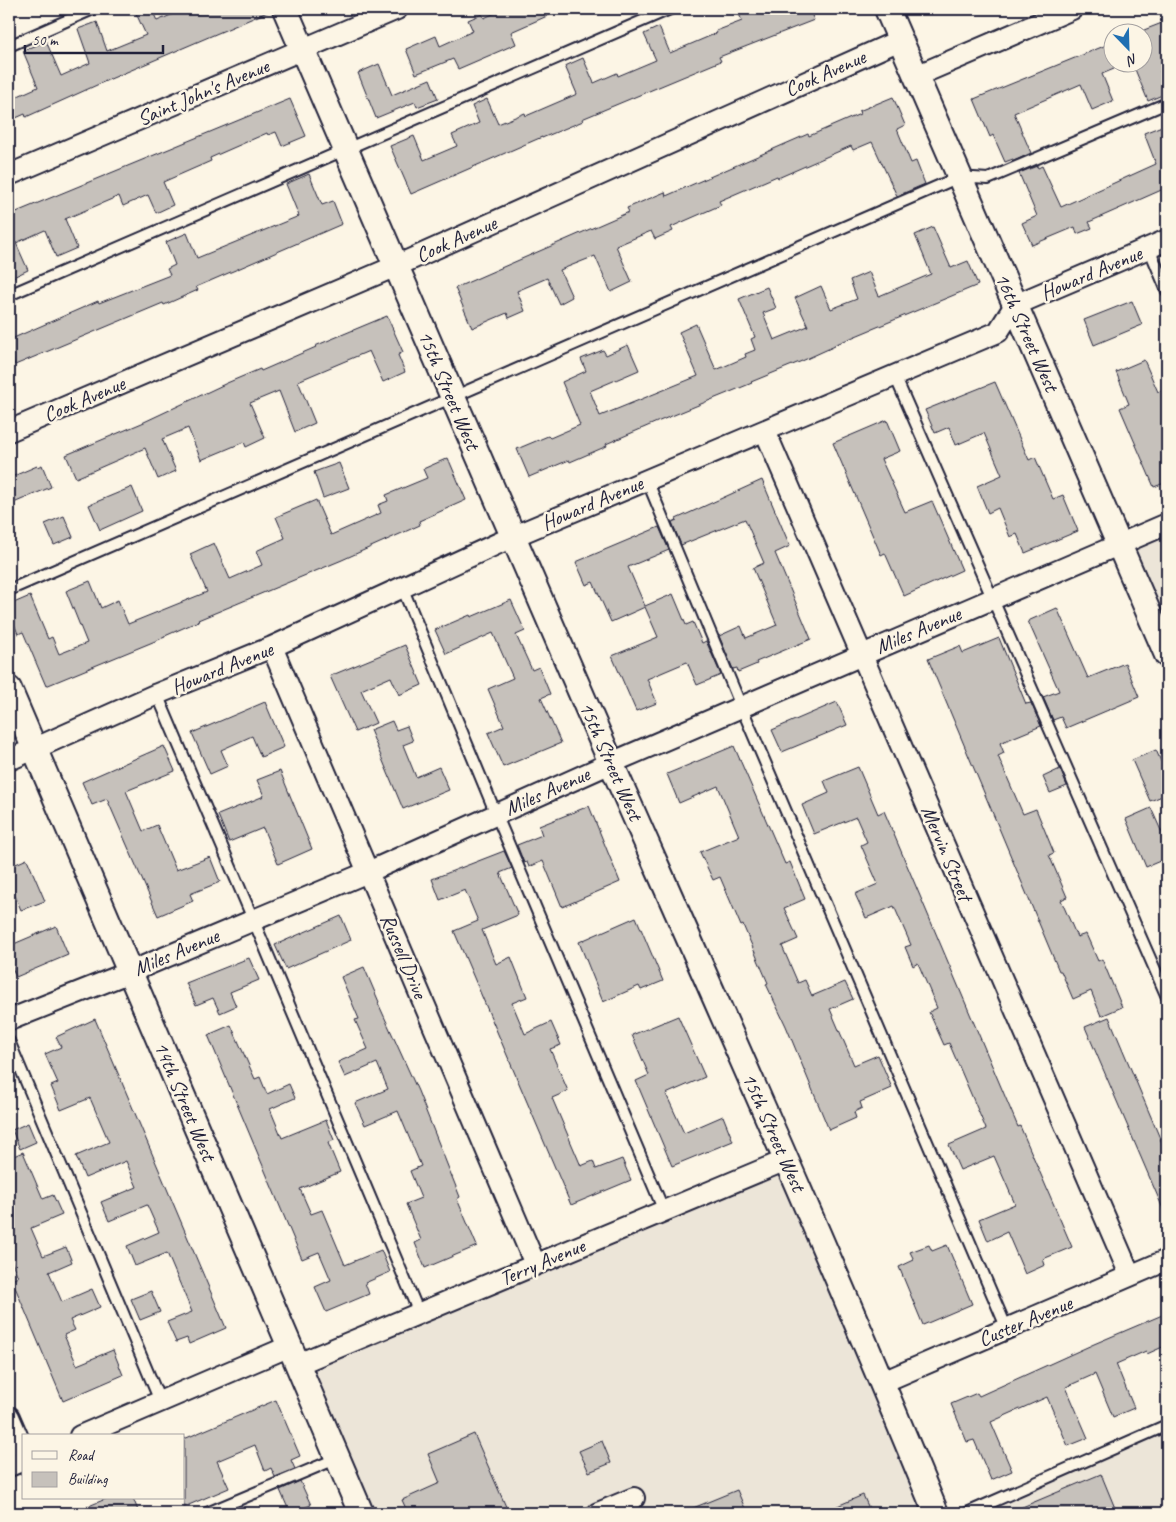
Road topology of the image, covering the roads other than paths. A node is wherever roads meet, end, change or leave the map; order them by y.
1 (93, 9) edge
2 (285, 9) edge
3 (397, 9) edge
4 (670, 9) edge
5 (887, 9) edge
6 (1072, 9) edge
7 (900, 40) junction
8 (9, 46) edge
9 (303, 50) junction
10 (916, 76) junction
11 (1167, 103) edge
12 (345, 149) junction
13 (9, 175) edge
14 (959, 177) junction
15 (1158, 244) edge
16 (396, 266) junction
17 (1167, 291) edge
18 (9, 295) edge
19 (1015, 305) junction
20 (895, 376) junction
21 (452, 398) junction
22 (9, 431) edge
23 (764, 431) junction
24 (647, 480) junction
25 (1167, 524) edge
26 (512, 537) junction
27 (1120, 545) junction
28 (402, 587) junction
29 (9, 590) edge
30 (992, 598) junction
31 (272, 647) junction
32 (861, 654) junction
33 (1167, 655) edge
34 (9, 689) edge
35 (157, 694) junction
36 (741, 706) junction
37 (34, 750) junction
38 (9, 760) edge
39 (611, 763) junction
40 (496, 814) junction
41 (368, 872) junction
42 (253, 919) junction
43 (130, 972) junction
44 (1167, 997) edge
45 (9, 1020) edge
46 (9, 1042) edge
47 (786, 1160) junction
48 (664, 1211) junction
49 (1167, 1260) edge
50 (535, 1264) junction
51 (1130, 1275) junction
52 (419, 1313) junction
53 (1007, 1329) junction
54 (294, 1355) junction
55 (883, 1382) junction
56 (160, 1401) junction
57 (9, 1417) edge
58 (1167, 1424) edge
59 (85, 1434) edge
60 (22, 1447) edge
61 (338, 1458) junction
62 (22, 1461) edge
63 (9, 1466) edge
64 (634, 1498) dead end
65 (207, 1513) edge
66 (361, 1513) edge
67 (598, 1513) edge
68 (936, 1513) edge
69 (967, 1513) edge

1 - 8 lane
2 - 9 street, 15th Street West
3 - 9 street, Saint John's Avenue
4 - 12 lane
5 - 7 street, 16th Street West
6 - 10 street
7 - 10 street, 16th Street West
7 - 16 street, Cook Avenue
9 - 12 street, 15th Street West
9 - 13 street, Saint John's Avenue
10 - 14 street, 16th Street West
11 - 14 lane
12 - 16 street, 15th Street West
12 - 18 lane
14 - 19 street, 16th Street West
14 - 21 lane
15 - 17 lane
15 - 19 street, Howard Avenue
16 - 21 street, 15th Street West
16 - 22 street, Cook Avenue
19 - 20 street, Howard Avenue
19 - 27 street, 16th Street West
20 - 23 street, Howard Avenue
20 - 30 lane
21 - 26 street, 15th Street West
21 - 29 lane
23 - 24 street, Howard Avenue
23 - 32 street, Mervin Street
24 - 26 street, Howard Avenue
24 - 36 lane
25 - 27 street, Miles Avenue
26 - 28 street, Howard Avenue
26 - 39 street, 15th Street West
27 - 30 street, Miles Avenue
27 - 33 street, 16th Street West
28 - 31 street, Howard Avenue
28 - 40 lane
30 - 32 street, Miles Avenue
30 - 44 lane
31 - 35 street, Howard Avenue
31 - 41 street, Russell Drive
32 - 36 street, Miles Avenue
32 - 51 street, Mervin Street
34 - 37 street, 14th Street West
35 - 37 street, Howard Avenue
35 - 42 lane
36 - 39 street, Miles Avenue
36 - 53 lane
37 - 38 street, Howard Avenue
37 - 43 street, 14th Street West
39 - 40 street, Miles Avenue
39 - 47 street, 15th Street West
40 - 41 street, Miles Avenue
40 - 48 lane
41 - 42 street, Miles Avenue
41 - 50 street, Russell Drive
42 - 43 street, Miles Avenue
42 - 52 lane
43 - 45 street, Miles Avenue
43 - 54 street, 14th Street West
46 - 56 lane
47 - 48 street, Terry Avenue
47 - 55 street, 15th Street West
48 - 50 street, Terry Avenue
49 - 51 street, Custer Avenue
50 - 52 street, Terry Avenue
51 - 53 street, Custer Avenue
52 - 54 street, Terry Avenue
53 - 55 street, Custer Avenue
54 - 56 street, Terry Avenue
54 - 61 street, 14th Street West
55 - 68 street, 15th Street West
56 - 59 street, Terry Avenue
57 - 60 street
58 - 69 lane
61 - 65 lane
61 - 66 street, 14th Street West
62 - 63 street
64 - 67 street

